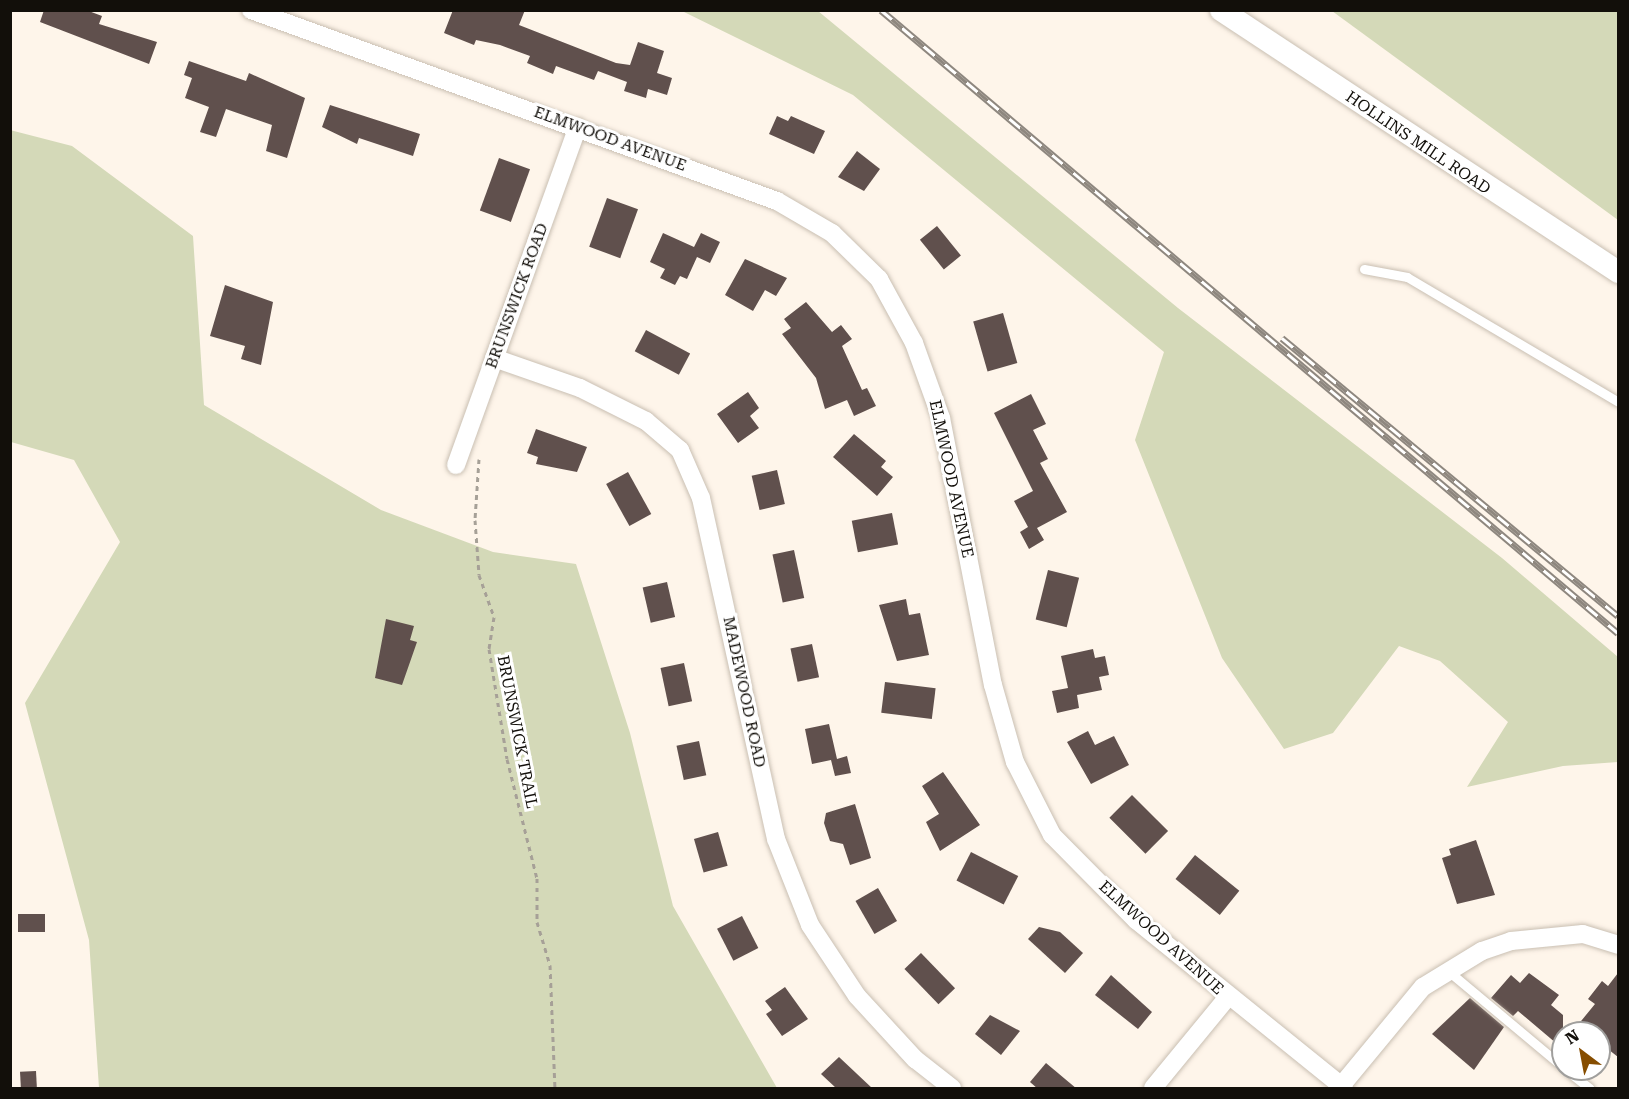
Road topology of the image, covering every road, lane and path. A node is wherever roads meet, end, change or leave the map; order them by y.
1 (251, 10) edge
2 (1221, 10) edge
3 (578, 127) junction
4 (1364, 269) dead end
5 (1618, 272) edge
6 (494, 358) junction
7 (1618, 402) edge
8 (479, 453) dead end
9 (456, 465) dead end
10 (1618, 945) edge
11 (1448, 970) junction
12 (1227, 998) junction
13 (1551, 1057) edge
14 (1342, 1088) edge
15 (555, 1089) edge
16 (952, 1089) edge
17 (1153, 1089) edge

1 - 3 street, ELMWOOD AVENUE
2 - 5 street, HOLLINS MILL ROAD
3 - 6 street, BRUNSWICK ROAD
3 - 12 street, ELMWOOD AVENUE
4 - 7 lane
6 - 9 street, BRUNSWICK ROAD
6 - 16 street, MADEWOOD ROAD
8 - 15 path, BRUNSWICK TRAIL
10 - 11 street
11 - 13 lane
11 - 14 street
12 - 14 street, ELMWOOD AVENUE
12 - 17 street

